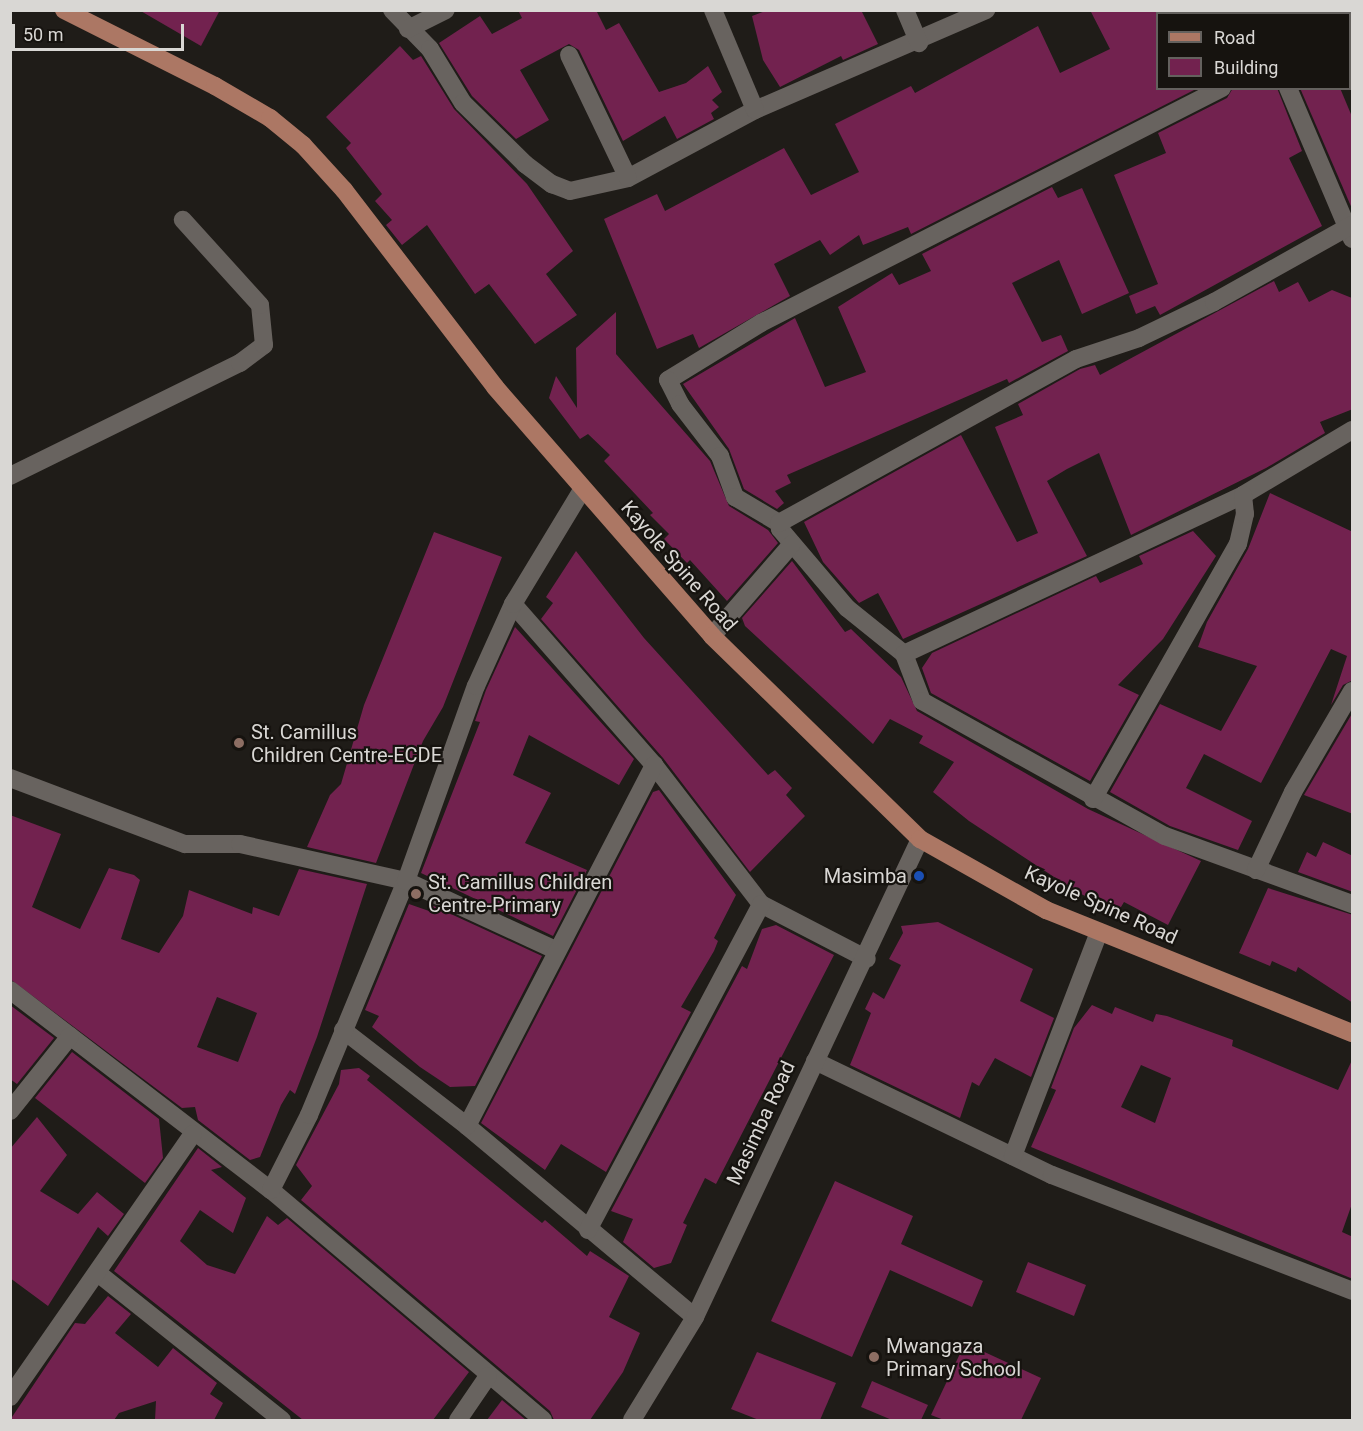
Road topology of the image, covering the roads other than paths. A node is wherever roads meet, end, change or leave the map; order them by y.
1 (64, 10) edge
2 (392, 10) edge
3 (446, 10) edge
4 (713, 10) edge
5 (905, 10) edge
6 (986, 10) edge
7 (408, 29) junction
8 (919, 43) junction
9 (569, 56) dead end
10 (1218, 90) edge
11 (1289, 90) edge
12 (755, 110) junction
13 (628, 178) junction
14 (183, 220) dead end
15 (1351, 231) edge
16 (1353, 430) edge
17 (10, 476) edge
18 (582, 489) junction
19 (1243, 495) junction
20 (779, 523) junction
21 (792, 544) junction
22 (513, 604) junction
23 (712, 636) junction
24 (904, 654) junction
25 (1353, 691) edge
26 (654, 765) junction
27 (10, 778) edge
28 (1093, 799) junction
29 (920, 839) junction
30 (1256, 870) junction
31 (406, 880) junction
32 (761, 904) junction
33 (1353, 904) edge
34 (1099, 932) junction
35 (555, 950) junction
36 (867, 959) junction
37 (10, 990) edge
38 (343, 1030) junction
39 (1353, 1033) edge
40 (70, 1036) junction
41 (815, 1061) junction
42 (10, 1111) edge
43 (467, 1126) junction
44 (193, 1134) junction
45 (1013, 1156) junction
46 (271, 1190) junction
47 (588, 1230) junction
48 (99, 1274) junction
49 (1353, 1292) edge
50 (695, 1317) junction
51 (488, 1376) junction
52 (10, 1397) edge
53 (282, 1420) edge
54 (458, 1420) edge
55 (543, 1420) edge
56 (632, 1420) edge

1 - 18 main road, Kayole Spine Road
2 - 7 street
3 - 7 street
4 - 12 street
5 - 8 street
6 - 8 street
7 - 13 street
8 - 12 street
9 - 13 street
10 - 20 street
11 - 15 street
12 - 13 street
14 - 17 street
15 - 20 street
16 - 19 street
18 - 22 street
18 - 23 main road, Kayole Spine Road
19 - 24 street
19 - 28 street
20 - 21 street
21 - 23 street
21 - 24 street
22 - 26 street
22 - 31 street
23 - 29 main road, Kayole Spine Road
24 - 28 street
25 - 30 street
26 - 32 street
26 - 35 street
27 - 31 street
28 - 30 street
29 - 34 main road, Kayole Spine Road
29 - 36 street, Masimba Road
30 - 33 street
31 - 35 street
31 - 38 street
32 - 36 street
32 - 47 street
34 - 39 main road, Kayole Spine Road
34 - 45 street
35 - 43 street
36 - 41 street, Masimba Road
37 - 40 street
38 - 43 street
38 - 46 street
40 - 42 street
40 - 44 street
41 - 45 street
41 - 50 street, Masimba Road
43 - 47 street
44 - 46 street
44 - 48 street
45 - 49 street
46 - 51 street
47 - 50 street
48 - 52 street
48 - 53 street
50 - 56 street, Masimba Road
51 - 54 street
51 - 55 street

